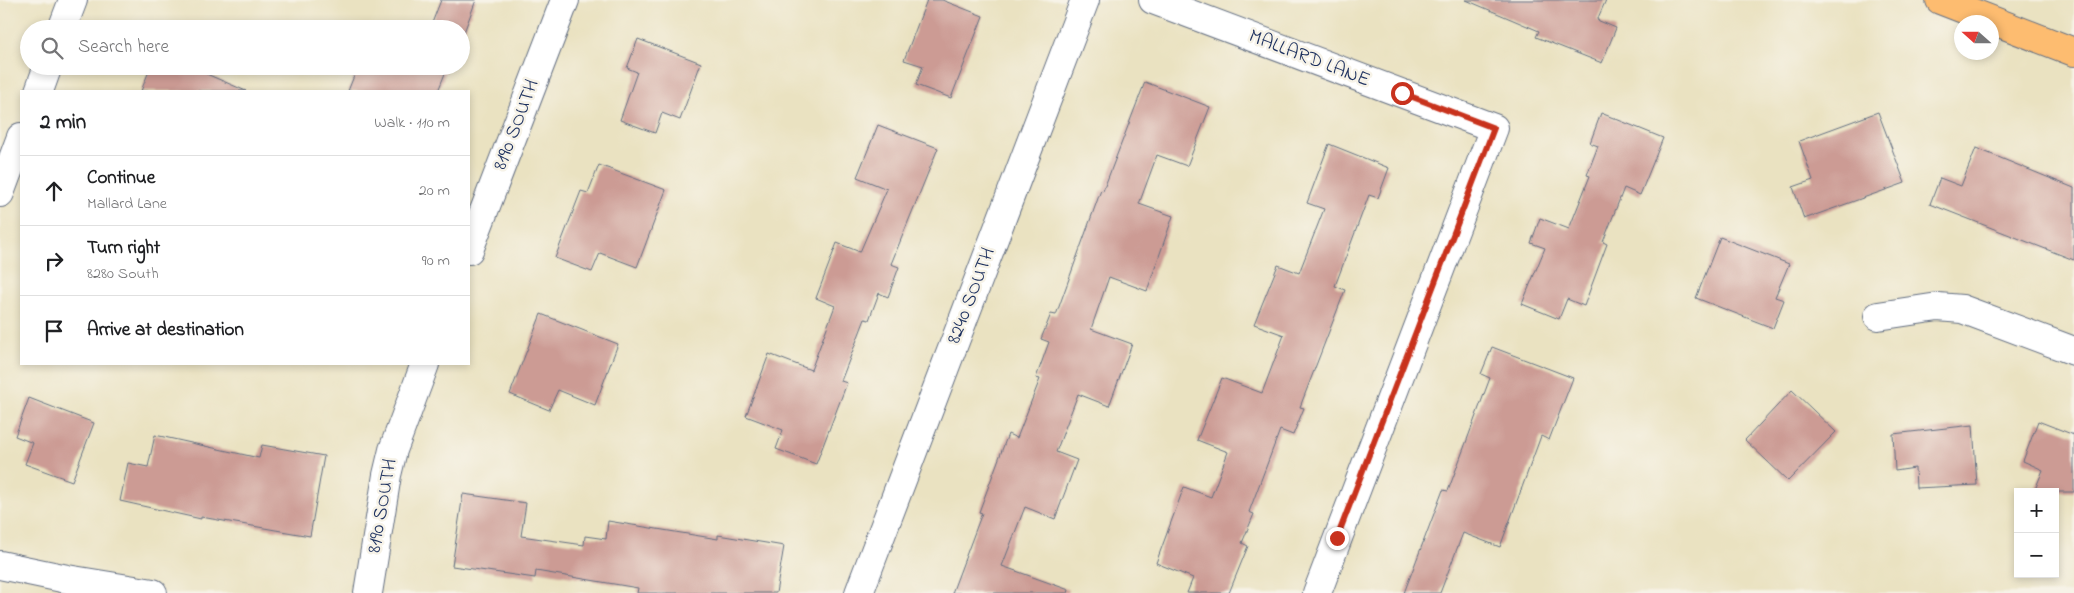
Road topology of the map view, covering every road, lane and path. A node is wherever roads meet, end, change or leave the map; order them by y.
1 (73, 0) edge
2 (565, 0) edge
3 (1085, 0) edge
4 (1153, 0) edge
5 (1940, 0) edge
6 (65, 20) edge
7 (2074, 52) edge
8 (44, 75) edge
9 (38, 90) edge
10 (20, 139) edge
11 (0, 193) edge
12 (470, 247) edge
13 (1878, 316) dead end
14 (2074, 351) edge
15 (425, 365) edge
16 (0, 565) edge
17 (153, 593) edge
18 (368, 593) edge
19 (859, 593) edge
20 (1316, 593) edge

1 - 6 street
2 - 12 street, 8190 SOUTH
3 - 19 street, 8240 SOUTH
4 - 20 street, MALLARD LANE
5 - 7 highway
8 - 9 street
10 - 11 street
13 - 14 street
15 - 18 street, 8190 SOUTH
16 - 17 street

